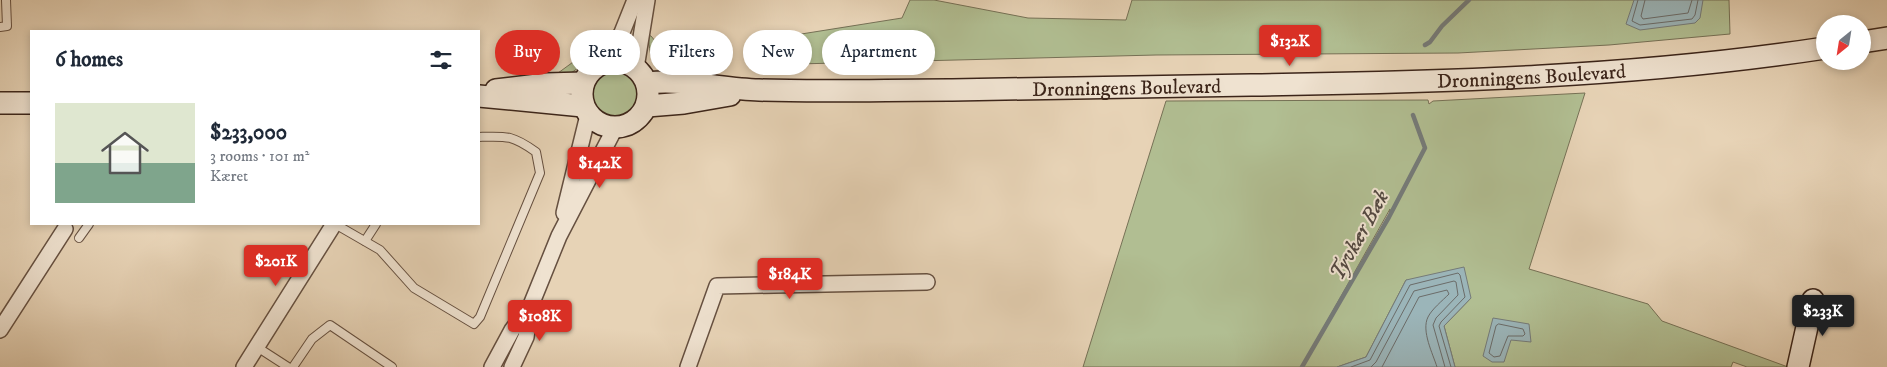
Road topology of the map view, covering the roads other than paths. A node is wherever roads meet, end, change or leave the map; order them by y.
1 (6, 0) edge
2 (635, 0) edge
3 (648, 0) edge
4 (0, 27) edge
5 (623, 30) edge
6 (1887, 38) edge
7 (1871, 41) edge
8 (1816, 49) edge
9 (587, 75) edge
10 (642, 76) junction
11 (583, 82) junction
12 (757, 90) junction
13 (480, 94) edge
14 (480, 94) edge
15 (0, 103) edge
16 (30, 103) edge
17 (646, 106) junction
18 (586, 110) junction
19 (615, 128) junction
20 (480, 137) edge
21 (88, 225) edge
22 (334, 225) edge
23 (337, 225) edge
24 (375, 225) edge
25 (65, 229) dead end
26 (559, 236) junction
27 (79, 238) dead end
28 (365, 241) junction
29 (926, 282) dead end
30 (1813, 300) dead end
31 (531, 305) junction
32 (0, 330) edge
33 (257, 346) junction
34 (244, 367) edge
35 (288, 367) edge
36 (293, 367) edge
37 (392, 367) edge
38 (492, 367) edge
39 (512, 367) edge
40 (688, 367) edge
41 (1798, 367) edge

1 - 4 lane
2 - 5 street
3 - 10 street
6 - 7 main road
8 - 12 main road, Dronningens Boulevard
9 - 11 main road
10 - 12 main road, Dronningens Boulevard
10 - 17 main road
11 - 13 main road
11 - 18 main road
12 - 17 main road, Dronningens Boulevard
14 - 18 main road
15 - 16 main road
17 - 19 main road
18 - 19 main road
18 - 26 street
19 - 26 street
20 - 28 lane
21 - 27 lane
22 - 33 street
23 - 28 lane
24 - 28 lane
25 - 32 street
26 - 31 street
29 - 40 street
30 - 41 main road
31 - 38 street
31 - 39 street
33 - 34 street
33 - 35 lane
36 - 37 lane

